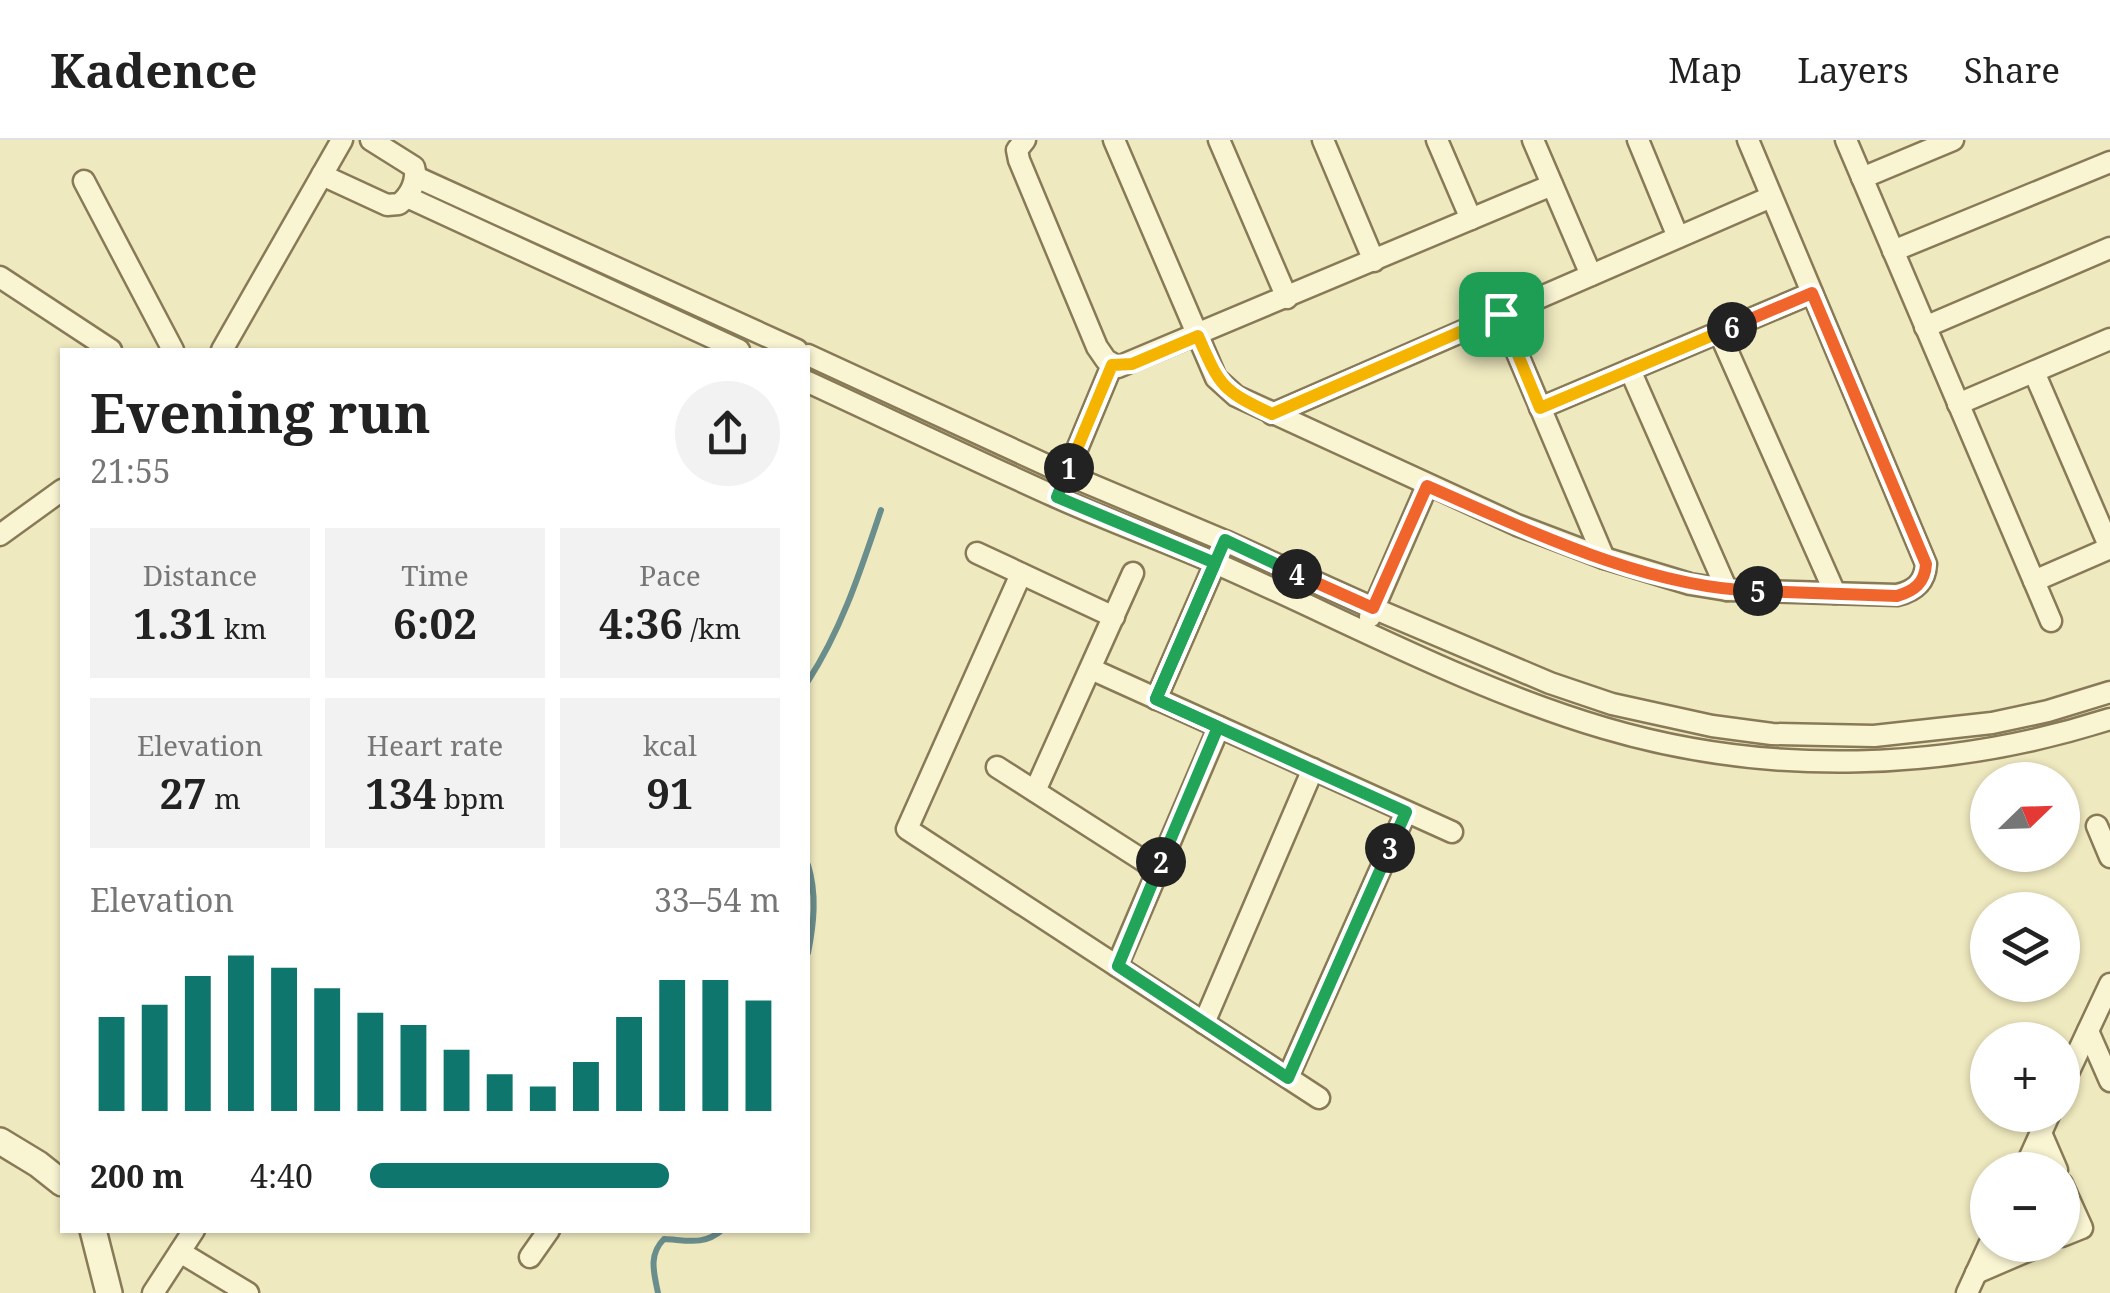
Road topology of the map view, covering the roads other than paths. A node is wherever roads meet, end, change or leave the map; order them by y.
1 (342, 140) edge
2 (371, 140) edge
3 (1025, 140) edge
4 (1114, 140) edge
5 (1219, 140) edge
6 (1323, 140) edge
7 (1438, 140) edge
8 (1533, 140) edge
9 (1638, 140) edge
10 (1748, 140) edge
11 (1846, 140) edge
12 (1939, 143) edge
13 (2110, 162) edge
14 (322, 175) junction
15 (1862, 178) junction
16 (84, 181) dead end
17 (1552, 184) junction
18 (411, 187) junction
19 (1772, 197) junction
20 (1470, 219) junction
21 (1678, 238) junction
22 (2110, 248) edge
23 (1893, 251) junction
24 (1374, 261) junction
25 (1590, 276) junction
26 (0, 277) edge
27 (1812, 293) junction
28 (1287, 298) junction
29 (1501, 314) junction
30 (1925, 327) junction
31 (1719, 332) junction
32 (1198, 336) junction
33 (2110, 340) edge
34 (108, 348) edge
35 (172, 348) edge
36 (223, 348) edge
37 (735, 348) edge
38 (792, 348) edge
39 (810, 356) edge
40 (1112, 365) junction
41 (1630, 370) junction
42 (2034, 372) junction
43 (810, 383) edge
44 (1958, 404) junction
45 (1540, 408) junction
46 (1272, 414) junction
47 (1066, 474) junction
48 (1427, 486) junction
49 (60, 491) edge
50 (1057, 497) junction
51 (0, 535) edge
52 (1225, 540) junction
53 (2110, 548) edge
54 (977, 554) dead end
55 (1604, 558) junction
56 (1215, 563) junction
57 (1021, 574) junction
58 (1133, 574) dead end
59 (2034, 581) junction
60 (1727, 590) junction
61 (1835, 594) junction
62 (1373, 608) junction
63 (1114, 618) junction
64 (2051, 621) dead end
65 (1363, 632) junction
66 (1091, 669) junction
67 (2110, 692) edge
68 (1156, 699) junction
69 (2110, 719) edge
70 (1712, 726) junction
71 (1218, 727) junction
72 (1939, 730) junction
73 (1708, 751) junction
74 (1940, 756) junction
75 (997, 767) dead end
76 (1313, 770) junction
77 (1035, 791) junction
78 (1406, 812) junction
79 (2096, 826) dead end
80 (1452, 832) dead end
81 (2110, 857) edge
82 (1158, 870) junction
83 (1118, 966) junction
84 (2110, 984) edge
85 (1204, 1023) junction
86 (2088, 1030) junction
87 (2080, 1047) edge
88 (1288, 1078) junction
89 (2110, 1081) edge
90 (1319, 1098) dead end
91 (0, 1141) edge
92 (60, 1181) edge
93 (94, 1233) edge
94 (192, 1233) edge
95 (547, 1233) edge
96 (180, 1252) junction
97 (530, 1258) dead end
98 (1981, 1262) edge
99 (2002, 1262) edge
100 (1976, 1273) junction
101 (109, 1293) edge
102 (153, 1293) edge
103 (248, 1293) edge
104 (1967, 1293) edge

1 - 14 street
2 - 18 street
3 - 40 street
4 - 32 street
5 - 28 street
6 - 24 street
7 - 20 street
8 - 17 street
9 - 21 street
10 - 19 street
11 - 15 street
12 - 15 street
13 - 23 street
14 - 18 street
14 - 36 street
15 - 23 street
16 - 35 street
17 - 20 street
17 - 25 street
18 - 37 street
18 - 38 street
19 - 21 street
19 - 27 street
20 - 24 street
21 - 25 street
22 - 30 street
23 - 30 street
24 - 28 street
25 - 29 street
26 - 34 street
27 - 31 street
27 - 61 street
28 - 32 street
29 - 45 street
29 - 46 street
30 - 44 street
31 - 41 street
31 - 61 street
32 - 40 street
32 - 46 street
33 - 42 street
39 - 47 street
40 - 47 street
41 - 45 street
41 - 60 street
42 - 44 street
42 - 53 street
43 - 50 street
44 - 59 street
45 - 55 street
46 - 48 street
47 - 50 street
47 - 52 street
48 - 55 street
48 - 62 street
49 - 51 street
50 - 56 street
52 - 56 street
52 - 62 street
53 - 59 street
54 - 57 street
55 - 60 street
56 - 65 street
56 - 68 street
57 - 63 street
57 - 83 street
58 - 63 street
59 - 64 street
60 - 61 street
62 - 65 street
62 - 70 street
63 - 66 street
65 - 73 street
66 - 68 street
66 - 77 street
67 - 72 street
68 - 71 street
69 - 74 street
70 - 72 street
70 - 73 street
71 - 76 street
71 - 82 street
72 - 74 street
73 - 74 street
75 - 77 street
76 - 78 street
76 - 85 street
77 - 82 street
78 - 80 street
78 - 88 street
79 - 81 street
82 - 83 street
83 - 85 street
84 - 86 street
85 - 88 street
86 - 87 street
86 - 89 street
88 - 90 street
91 - 92 street
93 - 101 street
94 - 96 street
95 - 97 street
96 - 102 street
96 - 103 street
98 - 100 street
99 - 100 street
100 - 104 street

